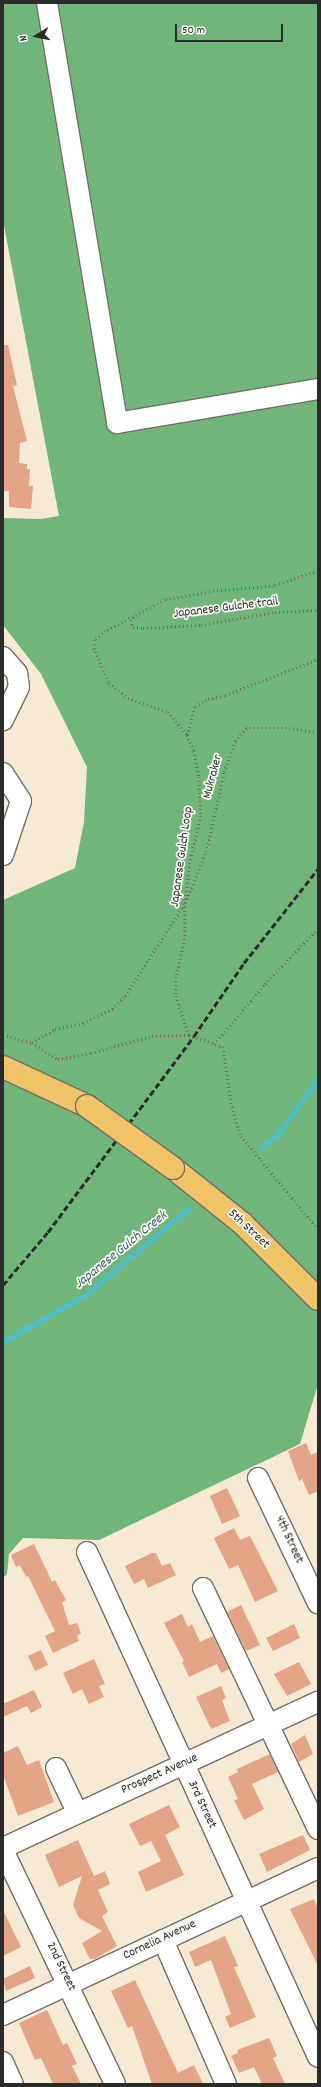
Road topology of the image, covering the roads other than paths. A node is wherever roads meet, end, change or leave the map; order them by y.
1 (47, 3) edge
2 (318, 389) edge
3 (3, 657) edge
4 (3, 720) edge
5 (3, 773) edge
6 (3, 855) edge
7 (3, 1067) edge
8 (318, 1299) edge
9 (258, 1478) dead end
10 (87, 1552) dead end
11 (203, 1588) dead end
12 (318, 1603) edge
13 (318, 1702) edge
14 (269, 1725) junction
15 (182, 1764) junction
16 (56, 1768) dead end
17 (77, 1812) junction
18 (318, 1829) edge
19 (3, 1851) edge
20 (318, 1868) edge
21 (245, 1901) junction
22 (163, 1940) junction
23 (69, 1985) junction
24 (3, 2015) edge
25 (318, 2057) edge
26 (3, 2062) edge
27 (12, 2084) edge
28 (115, 2084) edge
29 (226, 2084) edge

1 - 2 street
3 - 4 street
5 - 6 street
7 - 8 main road, 5th Street, bridge
9 - 12 street, 4th Street
10 - 15 street, 3rd Street
11 - 14 street
13 - 14 street, Prospect Avenue
14 - 15 street, Prospect Avenue
14 - 18 street
15 - 17 street, Prospect Avenue
15 - 21 street, 3rd Street
16 - 17 street
17 - 19 street, Prospect Avenue
19 - 23 street, 2nd Street
20 - 21 street, Cornelia Avenue
21 - 22 street, Cornelia Avenue
21 - 25 street, 3rd Street
22 - 23 street, Cornelia Avenue
22 - 29 street
23 - 24 street, Cornelia Avenue
23 - 28 street, 2nd Street
26 - 27 street

